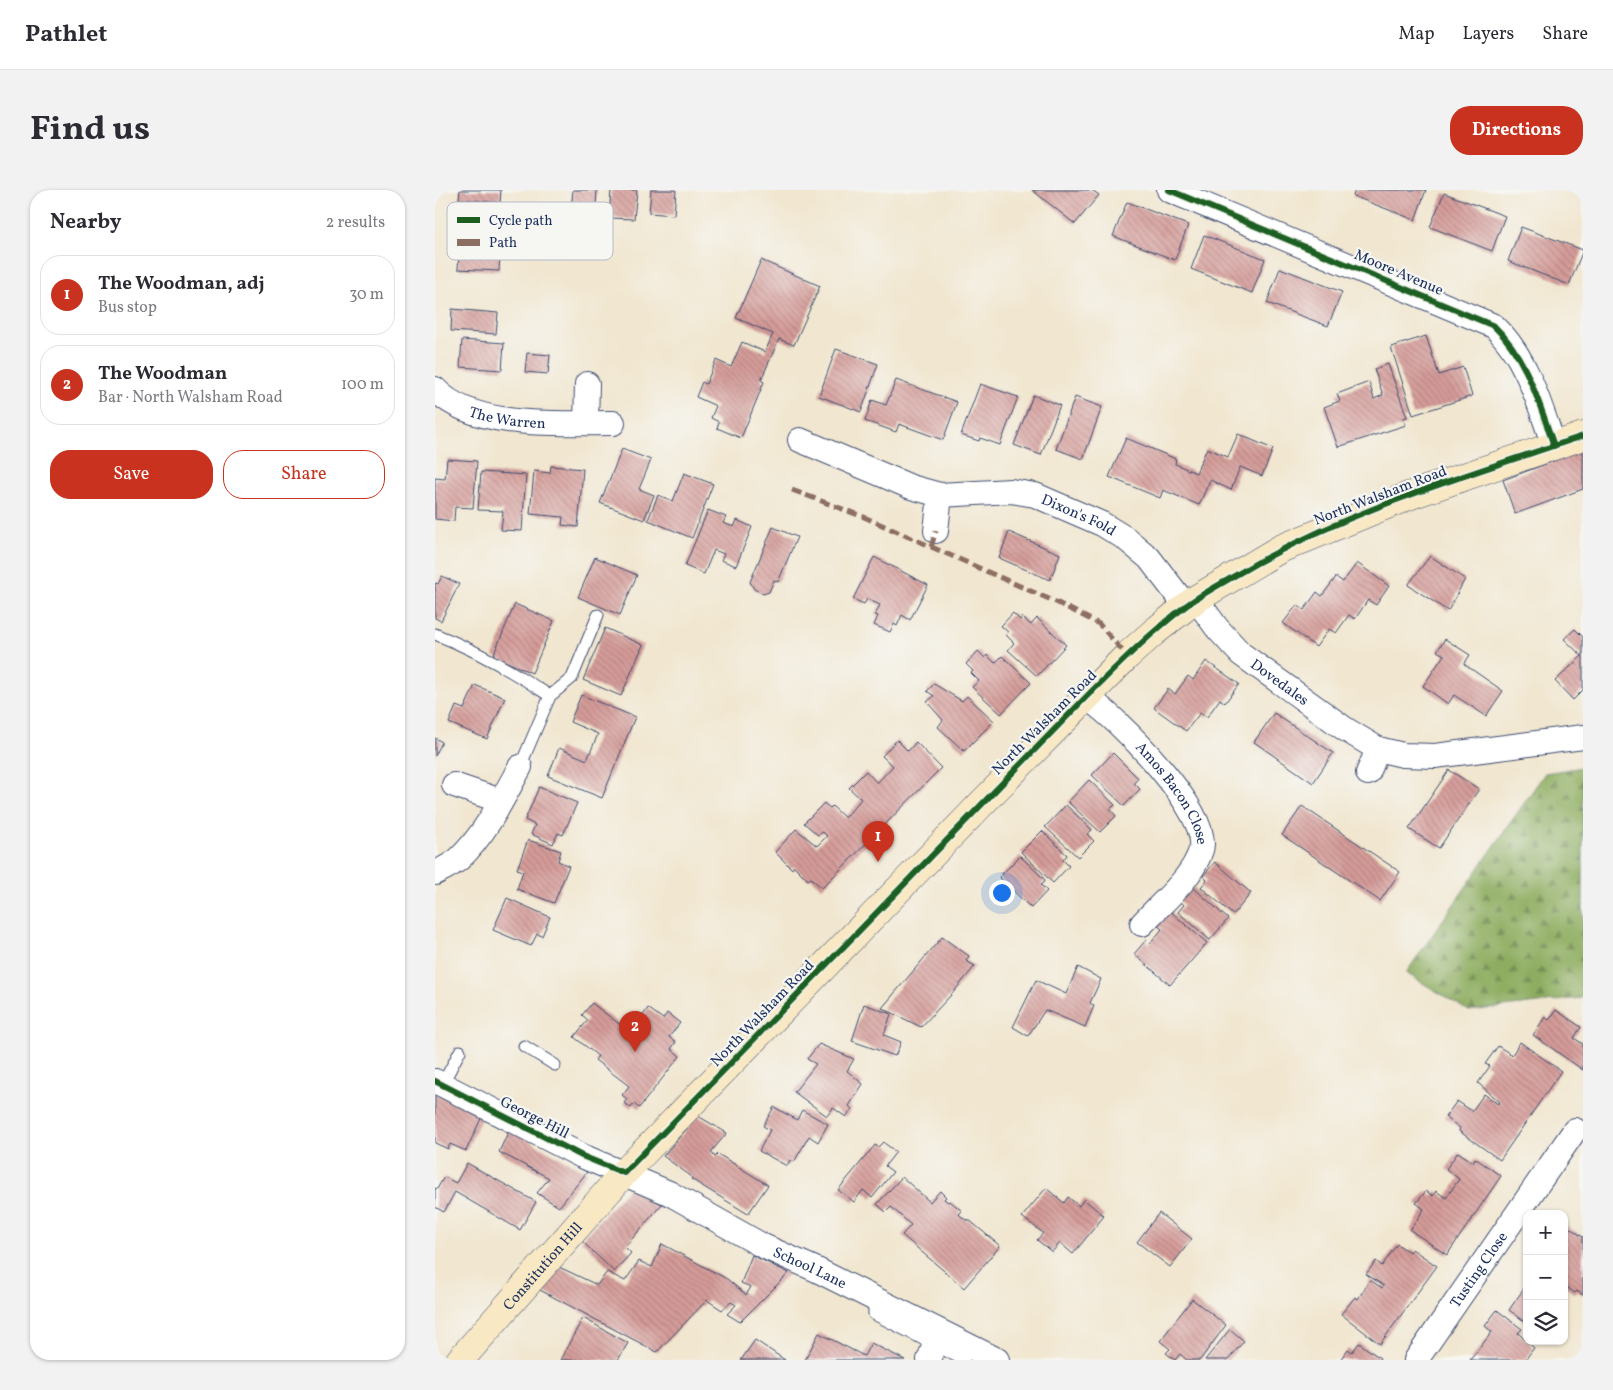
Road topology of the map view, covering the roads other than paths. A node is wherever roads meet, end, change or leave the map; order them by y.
1 (1169, 190) edge
2 (587, 384) dead end
3 (435, 389) edge
4 (587, 423) junction
5 (613, 423) dead end
6 (1583, 436) edge
7 (801, 440) dead end
8 (1554, 446) junction
9 (940, 494) junction
10 (936, 531) dead end
11 (1191, 603) junction
12 (598, 615) dead end
13 (435, 634) edge
14 (550, 696) junction
15 (1086, 697) junction
16 (1583, 737) edge
17 (1378, 749) junction
18 (520, 767) joint
19 (1368, 773) dead end
20 (454, 785) dead end
21 (501, 801) junction
22 (435, 873) edge
23 (1142, 924) dead end
24 (524, 1046) dead end
25 (460, 1051) dead end
26 (555, 1065) dead end
27 (439, 1083) edge
28 (1575, 1130) dead end
29 (624, 1173) junction
30 (874, 1298) junction
31 (932, 1352) edge
32 (994, 1359) edge
33 (460, 1360) edge
34 (964, 1360) edge
35 (1416, 1360) edge

1 - 8 street, Moore Avenue
2 - 4 street
3 - 4 street, The Warren
4 - 5 street, The Warren
6 - 8 main road, North Walsham Road
7 - 9 street, Dixon's Fold
8 - 11 main road, North Walsham Road
9 - 10 street
9 - 11 street, Dixon's Fold
11 - 15 main road, North Walsham Road
11 - 17 street, Dovedales
12 - 14 lane
13 - 14 lane
14 - 18 lane
15 - 23 street, Amos Bacon Close
15 - 29 main road, North Walsham Road
16 - 17 street, Dovedales
17 - 19 street
18 - 21 street
20 - 21 street
21 - 22 street
24 - 26 lane
25 - 27 lane
27 - 29 street, George Hill
28 - 35 street, Tusting Close
29 - 30 street, School Lane
29 - 33 main road, Constitution Hill
30 - 31 lane
30 - 32 street, School Lane
31 - 34 lane

